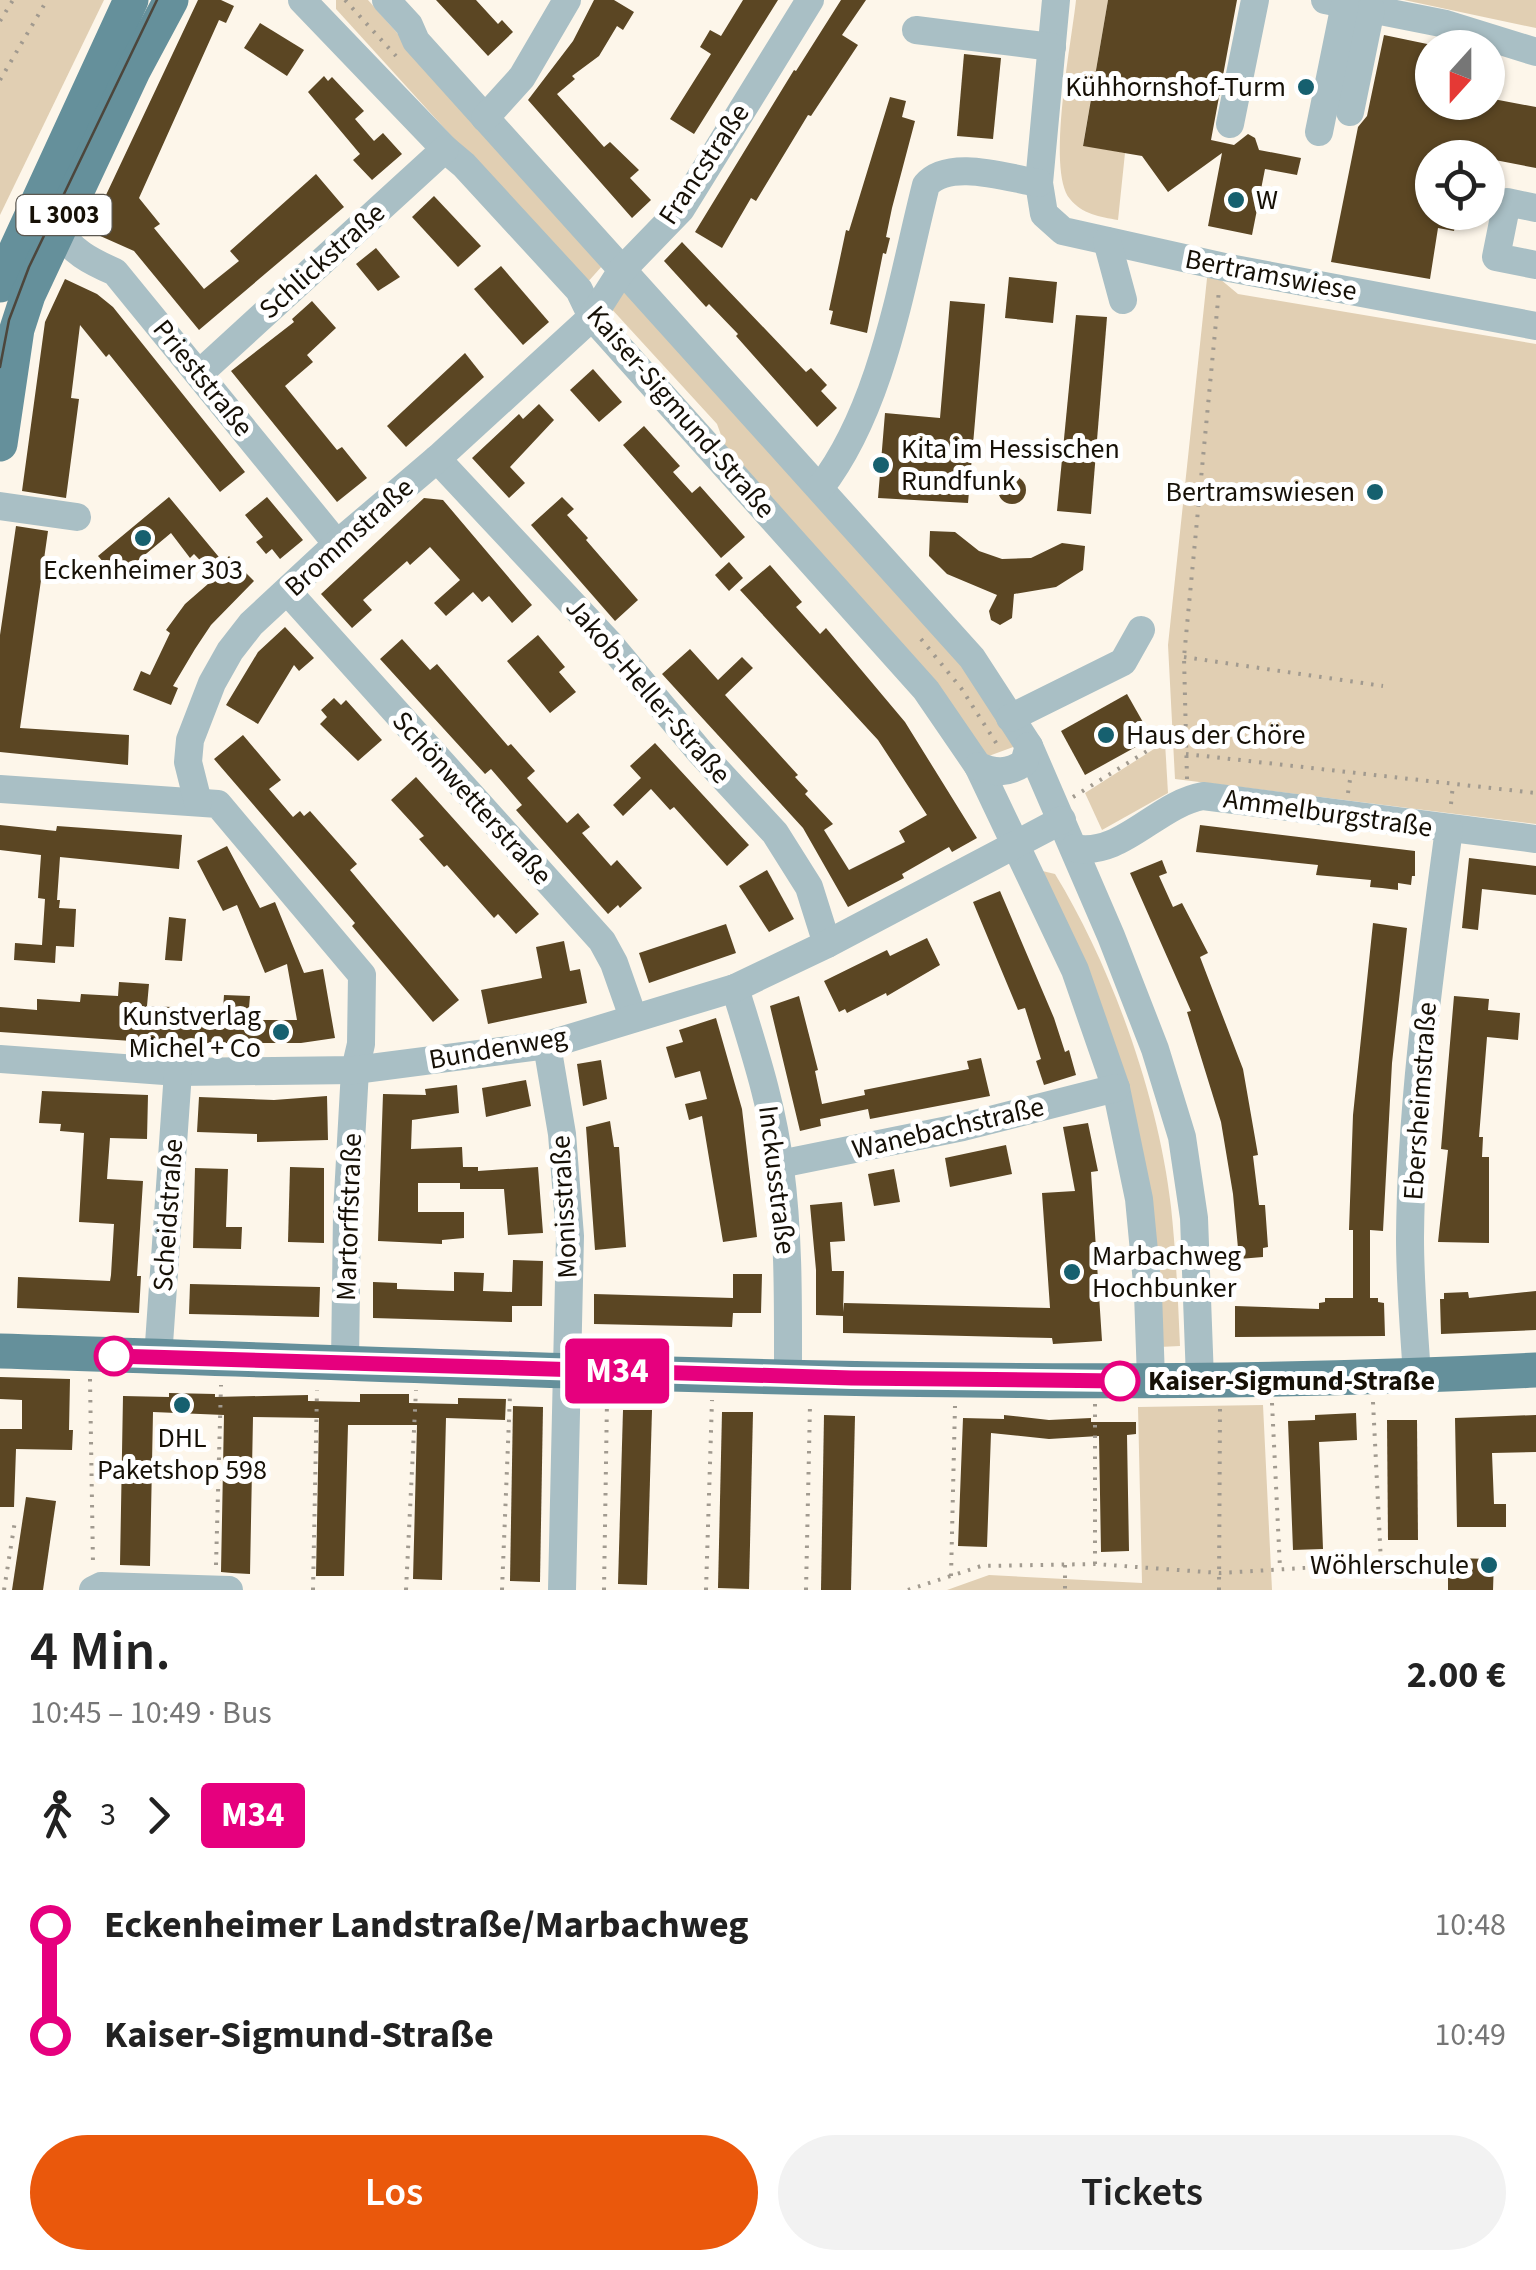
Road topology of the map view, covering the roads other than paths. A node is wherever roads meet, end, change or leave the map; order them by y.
1 (131, 0) edge
2 (172, 0) edge
3 (386, 0) edge
4 (567, 0) edge
5 (1056, 0) edge
6 (1255, 0) edge
7 (308, 2) edge
8 (809, 2) edge
9 (1347, 4) edge
10 (834, 15) dead end
11 (916, 30) dead end
12 (1052, 47) junction
13 (1536, 52) edge
14 (1350, 112) dead end
15 (485, 118) junction
16 (1230, 124) dead end
17 (1320, 132) dead end
18 (445, 149) junction
19 (1039, 183) junction
20 (1536, 208) edge
21 (58, 227) junction
22 (1107, 241) junction
23 (1536, 265) edge
24 (622, 270) junction
25 (0, 286) edge
26 (1122, 300) dead end
27 (592, 318) junction
28 (1536, 326) edge
29 (200, 373) junction
30 (0, 444) edge
31 (438, 459) junction
32 (820, 488) junction
33 (0, 506) edge
34 (77, 517) dead end
35 (337, 544) junction
36 (288, 592) junction
37 (1141, 630) dead end
38 (1010, 718) junction
39 (1029, 746) junction
40 (978, 766) junction
41 (0, 788) edge
42 (198, 802) junction
43 (1059, 814) junction
44 (1449, 829) junction
45 (1536, 839) edge
46 (1016, 847) junction
47 (1074, 848) junction
48 (827, 944) junction
49 (735, 988) junction
50 (633, 1017) junction
51 (547, 1045) junction
52 (0, 1059) edge
53 (354, 1070) junction
54 (178, 1072) junction
55 (1116, 1088) junction
56 (780, 1164) junction
57 (0, 1351) edge
58 (158, 1358) junction
59 (566, 1369) junction
60 (1536, 1370) edge
61 (331, 1371) junction
62 (1416, 1375) junction
63 (1210, 1378) junction
64 (1151, 1380) junction
65 (799, 1385) junction
66 (93, 1590) edge
67 (216, 1590) edge
68 (229, 1590) edge
69 (562, 1590) edge

1 - 25 main road, L 3003
2 - 21 main road, L 3003
3 - 15 street, Kaiser-Sigmund-Straße
4 - 15 street
5 - 12 street
6 - 16 street
7 - 18 street, Kaiser-Sigmund-Straße
8 - 10 street, Francstraße
8 - 24 street, Francstraße
9 - 13 street
9 - 14 street
9 - 17 street
11 - 12 street
12 - 19 street
15 - 24 street, Kaiser-Sigmund-Straße
18 - 27 street, Kaiser-Sigmund-Straße
18 - 29 street, Schlickstraße
19 - 22 street, Bertramswiese
19 - 32 street
20 - 23 street
21 - 29 street, Prieststraße
21 - 30 main road, L 3003
22 - 26 street
22 - 28 street, Bertramswiese
24 - 27 street, Francstraße
24 - 32 street, Kaiser-Sigmund-Straße
27 - 31 street, Brommstraße
27 - 40 street, Kaiser-Sigmund-Straße
29 - 35 street, Prieststraße
31 - 35 street, Brommstraße
31 - 48 street, Jakob-Heller-Straße
32 - 38 street, Kaiser-Sigmund-Straße
33 - 34 street
35 - 36 street, Brommstraße
36 - 42 street, Brommstraße
36 - 50 street, Schönwetterstraße
37 - 38 street
38 - 39 street, Kaiser-Sigmund-Straße
39 - 40 street
39 - 43 street, Kaiser-Sigmund-Straße
40 - 46 street, Kaiser-Sigmund-Straße
41 - 42 street
42 - 53 street, Martorffstraße
43 - 46 street
43 - 47 street, Kaiser-Sigmund-Straße
44 - 45 street, Ammelburgstraße
44 - 47 street, Ammelburgstraße
44 - 62 street, Ebersheimstraße
46 - 48 street, Bundenweg
46 - 55 street, Kaiser-Sigmund-Straße
47 - 63 street, Kaiser-Sigmund-Straße
48 - 49 street, Bundenweg
49 - 50 street, Bundenweg
49 - 56 street, Inckusstraße
50 - 51 street, Bundenweg
51 - 53 street, Bundenweg
51 - 59 street, Monisstraße
52 - 54 street, Bundenweg
53 - 54 street, Bundenweg
53 - 61 street, Martorffstraße
54 - 58 street, Scheidstraße
55 - 56 street, Wanebachstraße
55 - 64 street, Kaiser-Sigmund-Straße
56 - 65 street, Inckusstraße
57 - 58 main road
58 - 61 main road
59 - 61 main road
59 - 65 main road
59 - 69 street, Monisstraße
60 - 62 main road
62 - 63 main road
63 - 64 main road
64 - 65 main road
66 - 67 street
67 - 68 street

